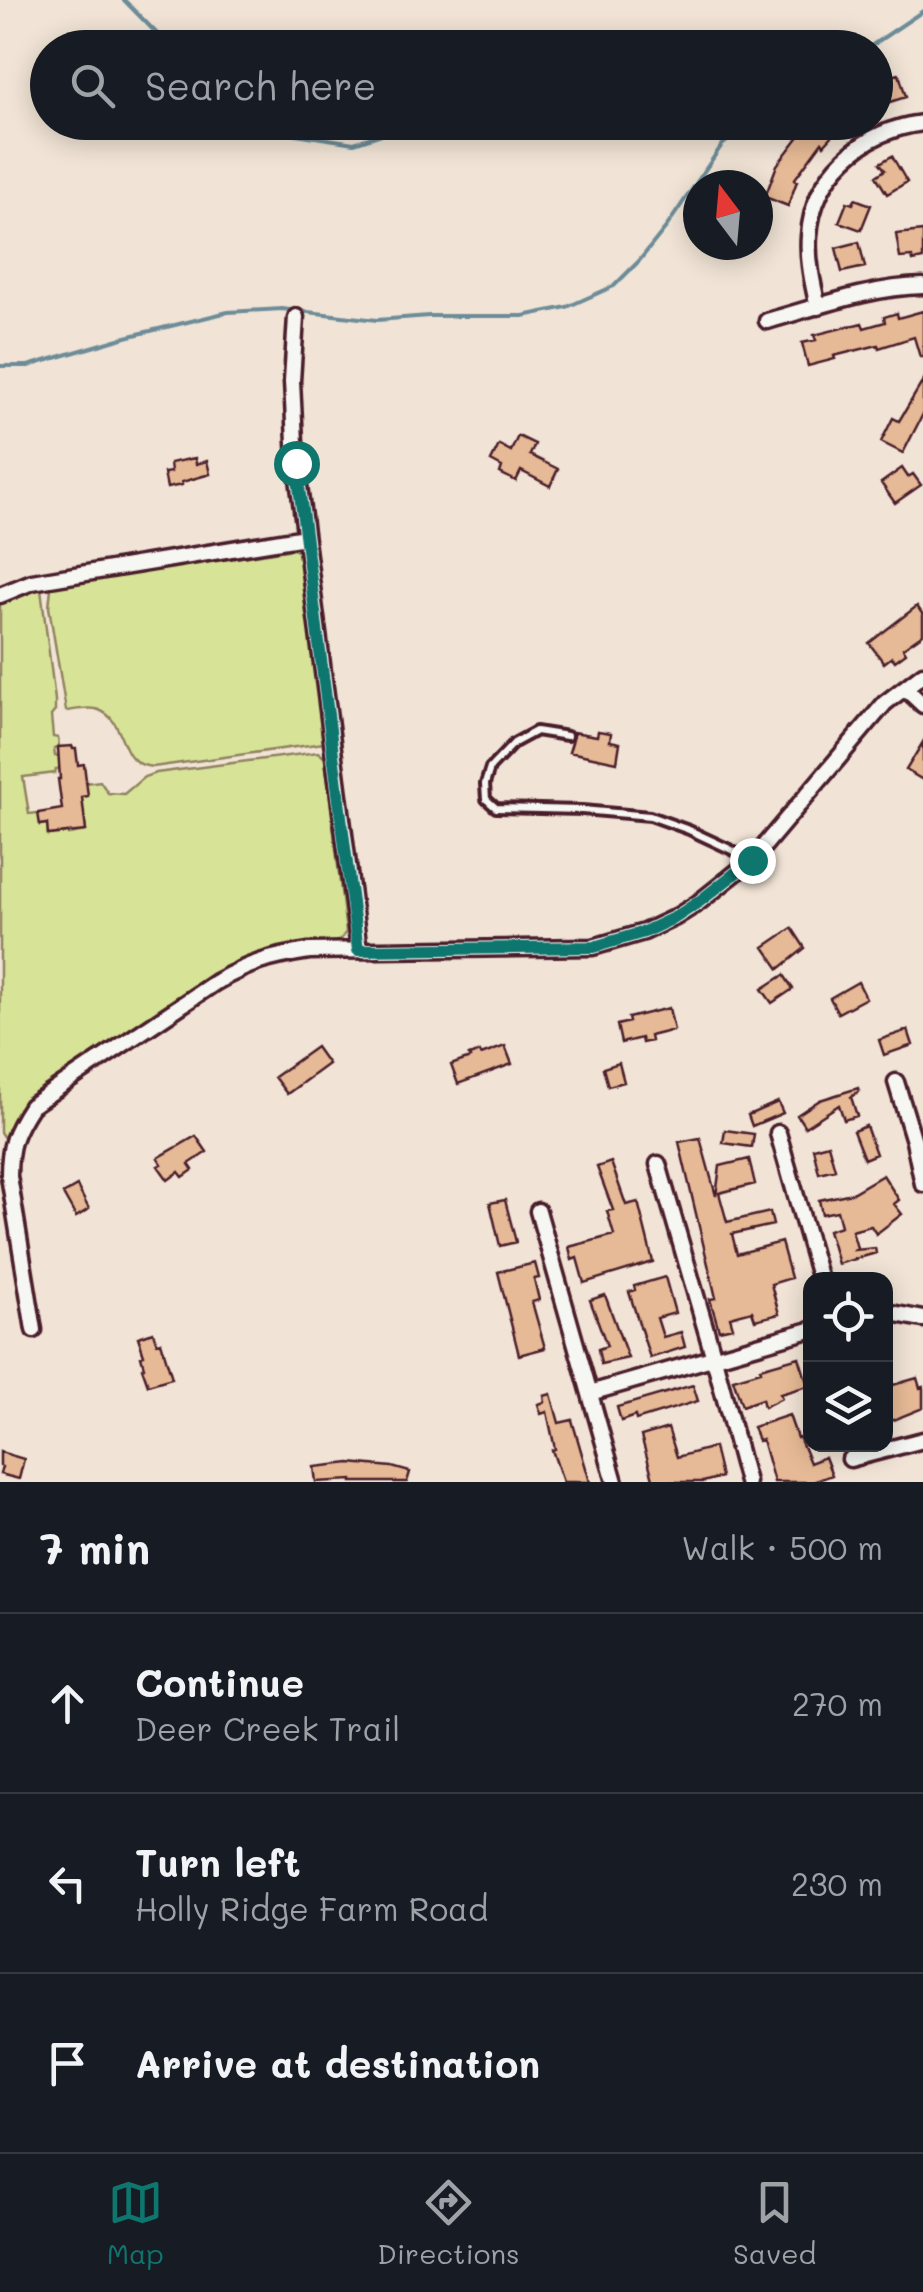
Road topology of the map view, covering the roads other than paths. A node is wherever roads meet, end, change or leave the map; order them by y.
1 (923, 123) edge
2 (893, 129) edge
3 (870, 140) edge
4 (923, 286) edge
5 (818, 307) junction
6 (296, 317) dead end
7 (767, 321) dead end
8 (305, 537) junction
9 (0, 595) edge
10 (923, 674) edge
11 (905, 688) junction
12 (923, 705) edge
13 (567, 736) dead end
14 (752, 860) junction
15 (358, 950) junction
16 (896, 1082) dead end
17 (778, 1133) dead end
18 (4, 1150) edge
19 (658, 1164) dead end
20 (923, 1184) edge
21 (538, 1211) dead end
22 (818, 1272) edge
23 (893, 1313) edge
24 (923, 1319) edge
25 (34, 1330) dead end
26 (803, 1332) edge
27 (714, 1358) junction
28 (590, 1394) junction
29 (923, 1440) edge
30 (850, 1459) dead end
31 (615, 1482) edge
32 (747, 1482) edge

1 - 2 street
3 - 5 street
4 - 5 street
5 - 7 street
6 - 8 street
8 - 9 street
8 - 15 street
10 - 11 street
11 - 12 street
11 - 14 street
13 - 14 lane
14 - 15 street
15 - 18 street
16 - 20 street
17 - 22 street
18 - 25 street
19 - 27 street
21 - 28 street
23 - 24 street
26 - 27 street
27 - 28 street
27 - 32 street
28 - 31 street
29 - 30 street

